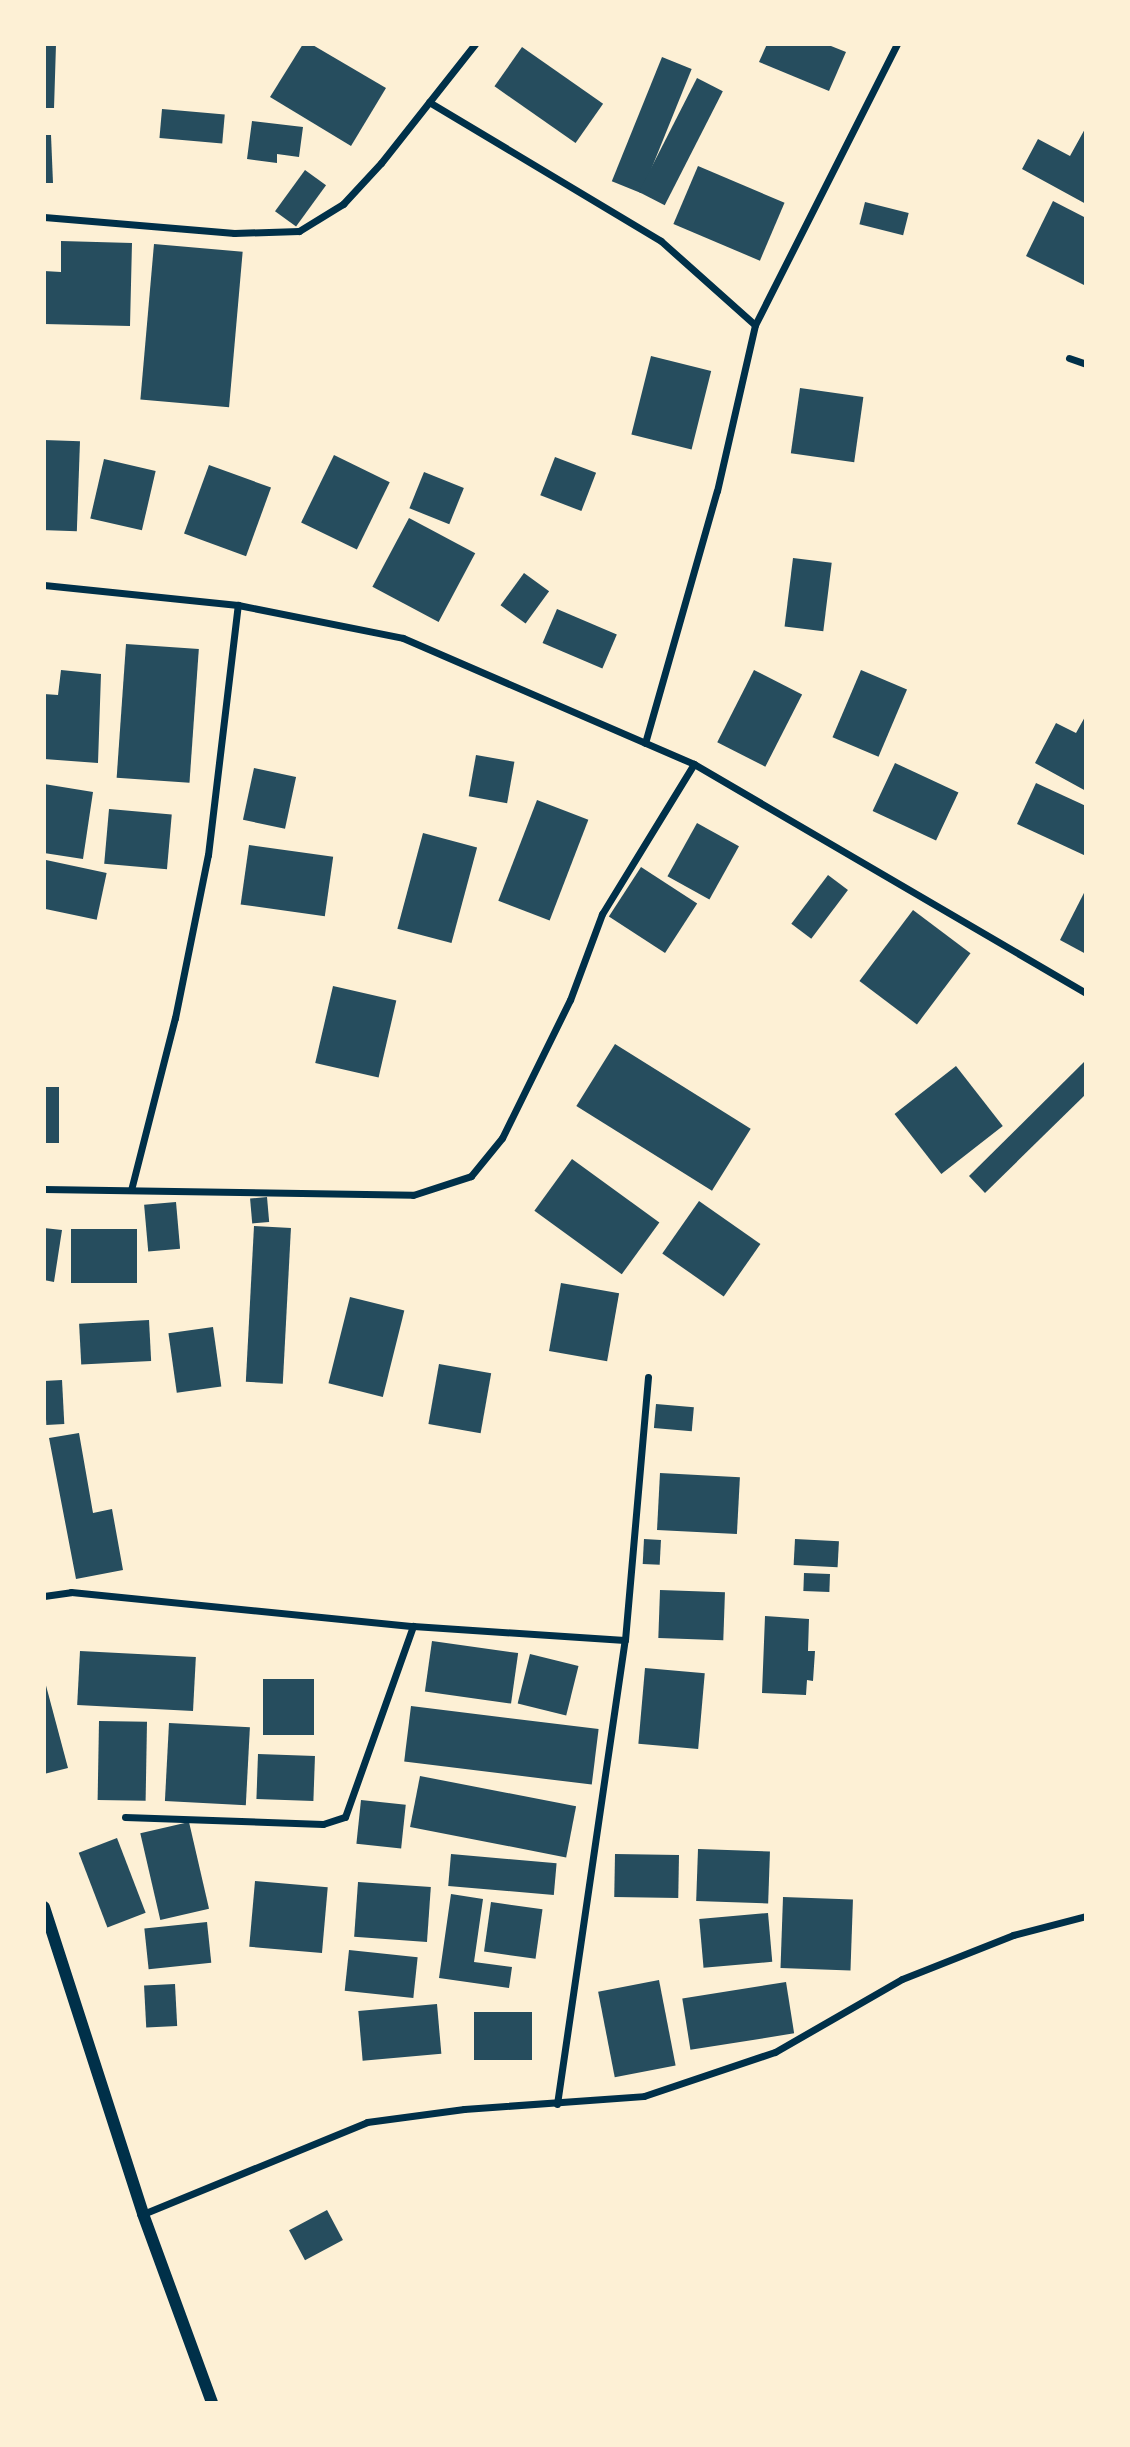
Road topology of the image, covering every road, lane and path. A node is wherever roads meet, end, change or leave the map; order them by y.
1 (475, 44) edge
2 (897, 44) edge
3 (429, 102) junction
4 (44, 216) edge
5 (755, 326) junction
6 (1069, 358) dead end
7 (1086, 364) edge
8 (44, 584) edge
9 (238, 605) junction
10 (645, 743) junction
11 (694, 764) junction
12 (1086, 993) edge
13 (44, 1189) edge
14 (131, 1190) junction
15 (648, 1377) dead end
16 (44, 1596) edge
17 (413, 1626) junction
18 (625, 1640) junction
19 (125, 1817) dead end
20 (44, 1907) edge
21 (1086, 1916) edge
22 (557, 2104) junction
23 (143, 2214) junction
24 (212, 2403) edge

1 - 3 street
2 - 5 street
3 - 4 street
3 - 5 street
5 - 10 street
6 - 7 street
8 - 9 street
9 - 10 street
9 - 14 street
10 - 11 street
11 - 12 street
11 - 14 street
13 - 14 street
15 - 18 street
16 - 17 street
17 - 18 street
17 - 19 street
18 - 22 street
20 - 23 street
21 - 22 street
22 - 23 street
23 - 24 street

